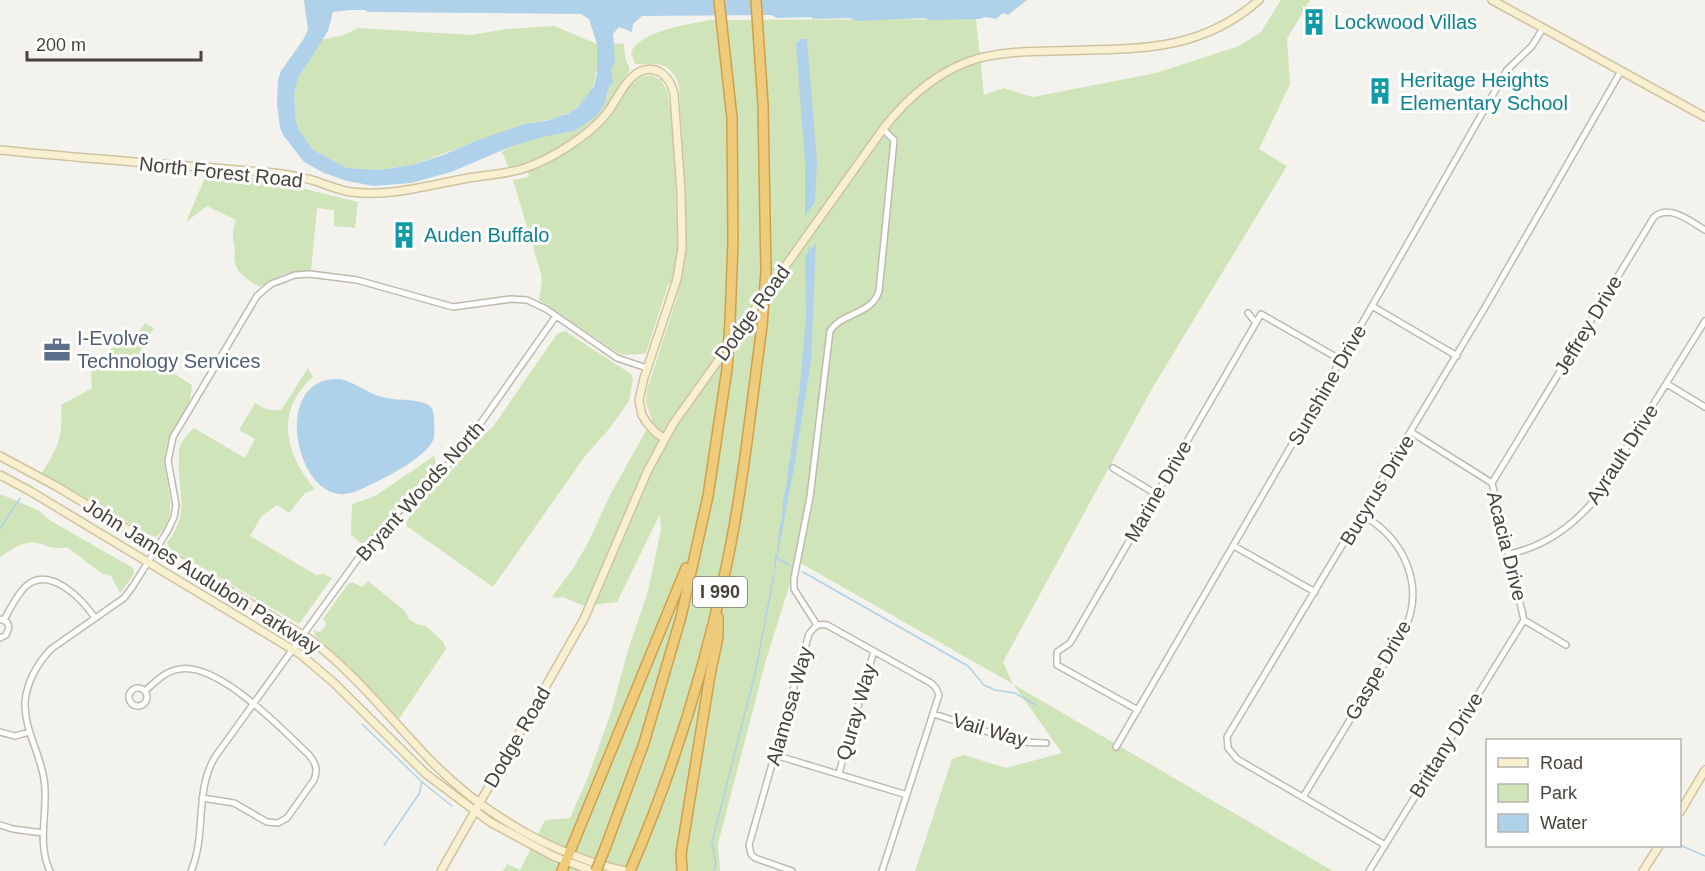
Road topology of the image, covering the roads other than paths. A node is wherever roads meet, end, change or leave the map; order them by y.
1 (719, 0) edge
2 (756, 0) edge
3 (1259, 0) edge
4 (1492, 0) edge
5 (1543, 28) junction
6 (1621, 70) junction
7 (1705, 117) edge
8 (883, 129) junction
9 (0, 150) edge
10 (1705, 230) edge
11 (1372, 306) junction
12 (1248, 313) dead end
13 (556, 316) junction
14 (1705, 321) edge
15 (1256, 323) junction
16 (1456, 356) junction
17 (1341, 360) junction
18 (647, 368) junction
19 (1667, 384) junction
20 (1705, 407) edge
21 (1411, 432) junction
22 (664, 438) junction
23 (2, 458) edge
24 (0, 466) edge
25 (1113, 468) dead end
26 (0, 475) edge
27 (1492, 483) junction
28 (1156, 494) junction
29 (1362, 515) junction
30 (1234, 546) junction
31 (158, 547) junction
32 (695, 547) junction
33 (1509, 554) junction
34 (149, 562) junction
35 (1315, 592) junction
36 (718, 600) junction
37 (95, 618) junction
38 (2, 620) edge
39 (1524, 620) junction
40 (817, 625) junction
41 (303, 635) junction
42 (0, 638) edge
43 (1566, 645) dead end
44 (293, 649) junction
45 (874, 651) junction
46 (145, 691) dead end
47 (255, 703) junction
48 (1137, 710) junction
49 (934, 714) junction
50 (0, 732) edge
51 (29, 732) junction
52 (1046, 743) dead end
53 (1116, 747) dead end
54 (775, 755) junction
55 (1705, 770) edge
56 (839, 773) junction
57 (908, 795) junction
58 (1303, 797) junction
59 (202, 798) junction
60 (480, 803) junction
61 (1681, 810) edge
62 (475, 812) junction
63 (0, 825) edge
64 (43, 833) junction
65 (1385, 844) junction
66 (1658, 847) edge
67 (567, 857) junction
68 (50, 871) edge
69 (191, 871) edge
70 (441, 871) edge
71 (562, 871) edge
72 (594, 871) edge
73 (625, 871) edge
74 (630, 871) edge
75 (682, 871) edge
76 (792, 871) edge
77 (882, 871) edge
78 (1369, 871) edge
79 (1643, 871) edge

1 - 32 highway, I 990, bridge
2 - 36 highway, I 990, bridge
3 - 8 street, Dodge Road
4 - 5 street
5 - 6 street
5 - 11 street, Sunshine Drive
6 - 7 street
6 - 16 street, Bucyrus Drive
8 - 22 street, Dodge Road
8 - 40 street
9 - 18 street, North Forest Road
10 - 27 street, Jeffrey Drive
11 - 16 street
11 - 17 street, Sunshine Drive
12 - 15 street
13 - 18 street
13 - 31 street
13 - 41 street, Bryant Woods North
14 - 19 street, Ayrault Drive
15 - 17 street
15 - 28 street, Marine Drive
16 - 21 street, Bucyrus Drive
17 - 30 street, Sunshine Drive
18 - 22 street, North Forest Road
19 - 20 street
19 - 33 street, Ayrault Drive
21 - 27 street, Acacia Drive
21 - 29 street, Bucyrus Drive
22 - 60 street, Dodge Road
23 - 24 street
23 - 31 street, John James Audubon Parkway
25 - 28 street
26 - 34 street, John James Audubon Parkway
27 - 33 street, Acacia Drive
28 - 48 street, Marine Drive
29 - 35 street, Bucyrus Drive
29 - 58 street, Gaspe Drive
30 - 35 street
30 - 48 street, Sunshine Drive
31 - 34 street
31 - 41 street, John James Audubon Parkway
32 - 67 highway
32 - 72 highway, I 990, bridge
33 - 39 street, Acacia Drive
34 - 37 street
34 - 44 street, John James Audubon Parkway
35 - 58 street, Bucyrus Drive
36 - 74 highway, I 990
36 - 75 highway
37 - 38 street
37 - 51 street
38 - 42 street
39 - 43 street, Acacia Drive
39 - 65 street, Brittany Drive
40 - 45 street, Alamosa Way
40 - 54 street, Alamosa Way
41 - 44 street, Bryant Woods North
41 - 60 street, John James Audubon Parkway
44 - 47 street, Bryant Woods North
44 - 62 street, John James Audubon Parkway
45 - 49 street, Alamosa Way
45 - 56 street, Quray Way
46 - 47 street
47 - 59 street, Bryant Woods North
47 - 59 street
48 - 53 street, Sunshine Drive
49 - 52 street, Vail Way
49 - 57 street, Alamosa Way
50 - 51 street
51 - 64 street
54 - 56 street
54 - 76 street, Alamosa Way
55 - 61 street
56 - 57 street
57 - 77 street, Alamosa Way
58 - 65 street, Bucyrus Drive
59 - 69 street, Bryant Woods North
60 - 62 street, Dodge Road
60 - 67 street, John James Audubon Parkway
62 - 67 street, John James Audubon Parkway
62 - 70 street, Dodge Road
63 - 64 street
64 - 68 street
65 - 78 street, Brittany Drive
66 - 79 street
67 - 71 highway
67 - 72 street, John James Audubon Parkway
67 - 73 street, John James Audubon Parkway

